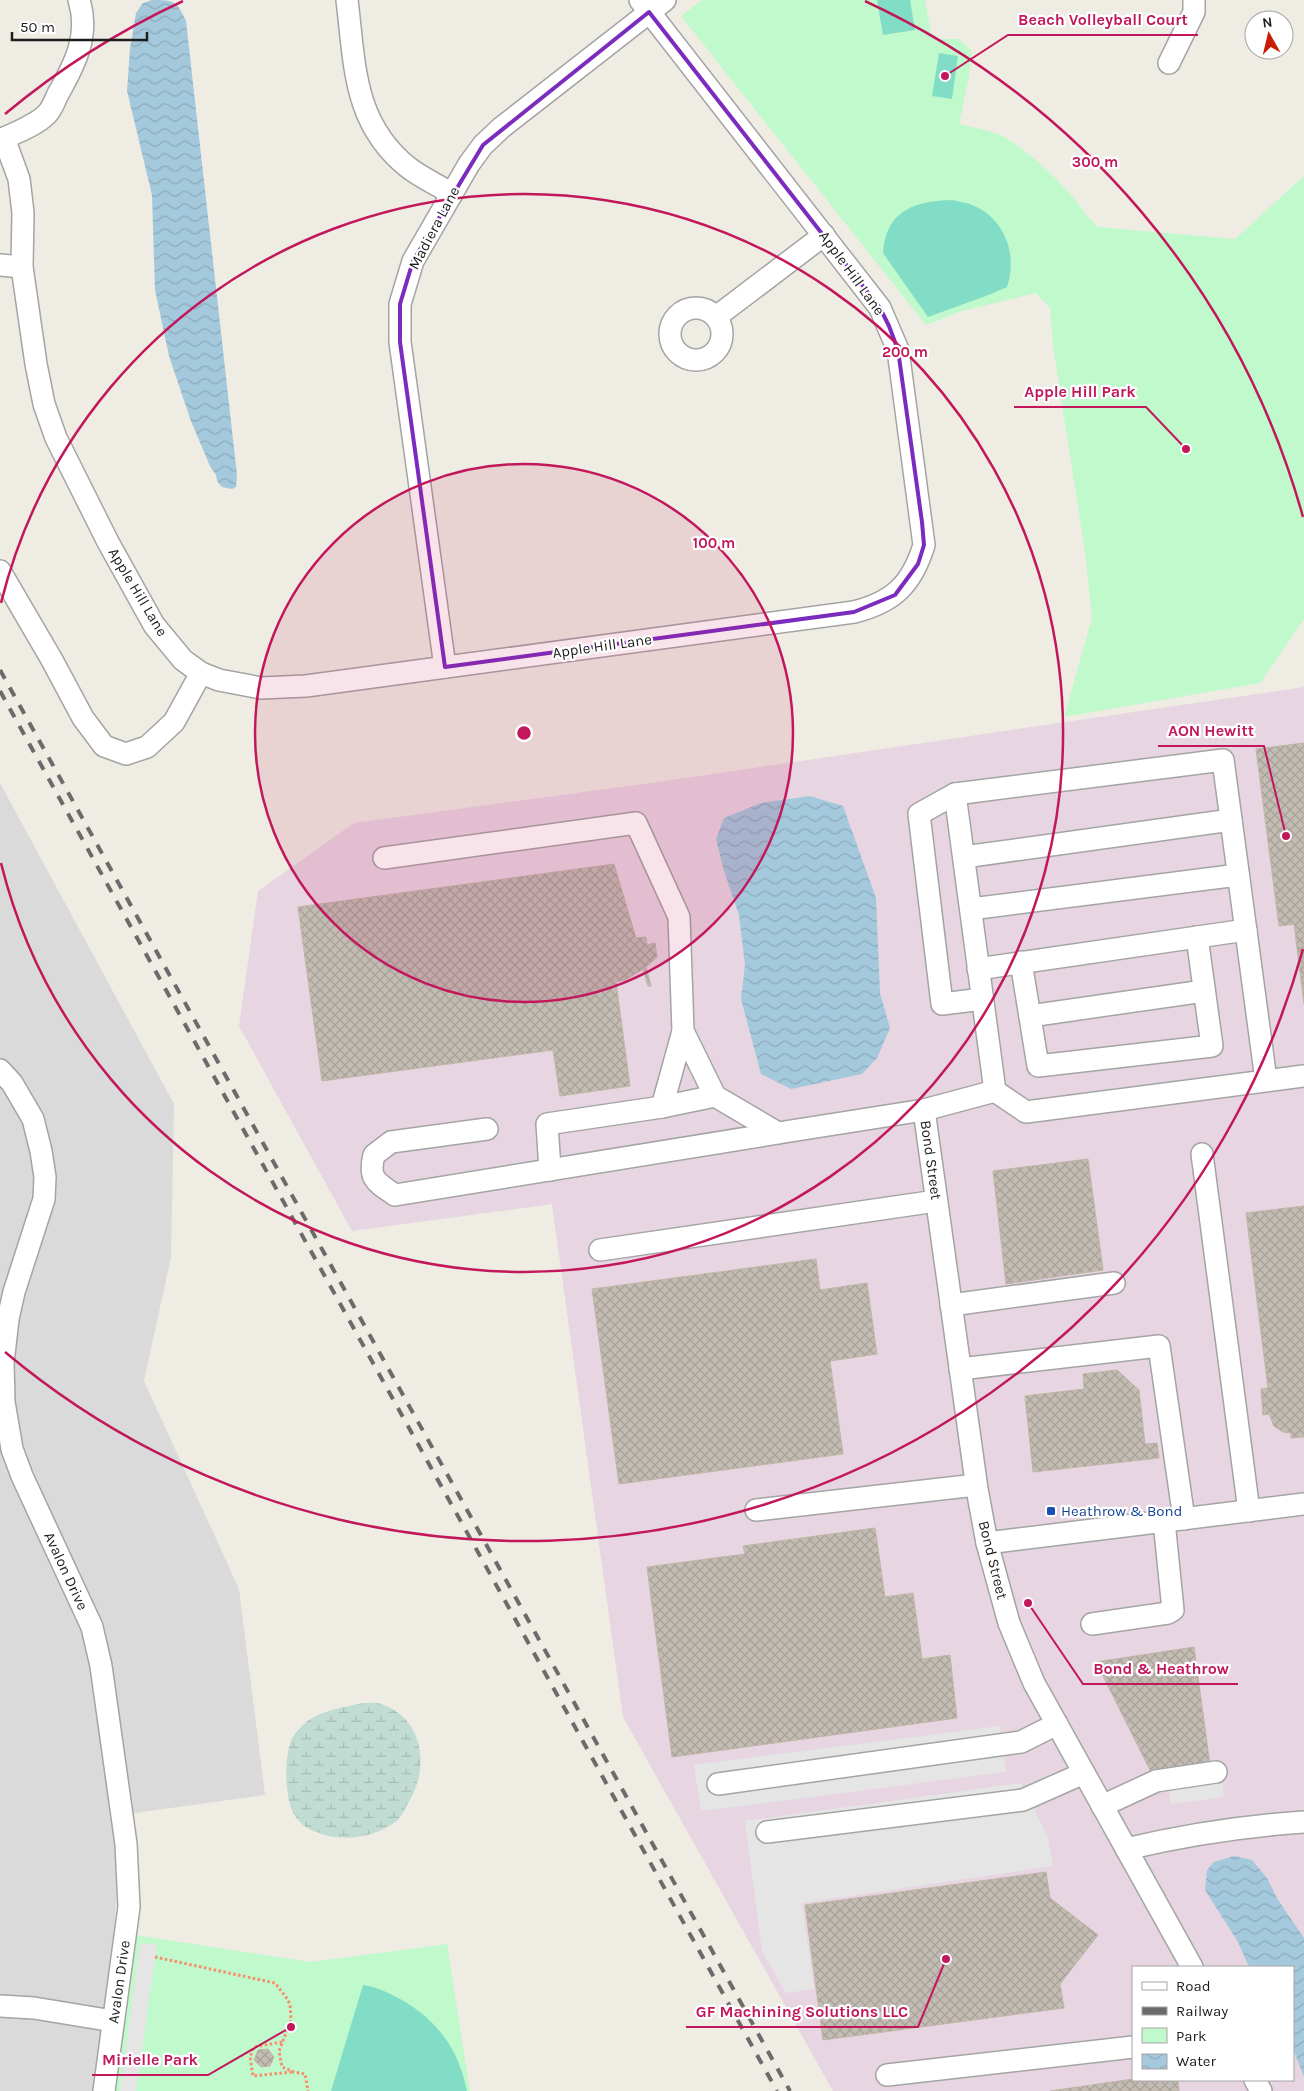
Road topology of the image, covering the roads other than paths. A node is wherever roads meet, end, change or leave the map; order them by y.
1 (79, 0) edge
2 (347, 0) edge
3 (1194, 0) edge
4 (651, 4) edge
5 (1169, 63) dead end
6 (2, 139) edge
7 (452, 194) junction
8 (824, 235) junction
9 (0, 265) edge
10 (22, 266) junction
11 (716, 317) dead end
12 (0, 571) edge
13 (445, 667) junction
14 (201, 674) junction
15 (955, 794) junction
16 (1231, 820) junction
17 (384, 858) dead end
18 (964, 858) junction
19 (1238, 875) junction
20 (970, 909) junction
21 (1246, 930) junction
22 (1197, 937) junction
23 (1021, 962) junction
24 (978, 969) junction
25 (1204, 991) junction
26 (982, 999) junction
27 (1030, 1016) junction
28 (683, 1031) junction
29 (0, 1070) edge
30 (1304, 1076) edge
31 (1266, 1080) junction
32 (995, 1091) junction
33 (715, 1096) junction
34 (662, 1107) junction
35 (924, 1110) junction
36 (486, 1129) dead end
37 (778, 1133) junction
38 (1202, 1154) dead end
39 (550, 1170) junction
40 (936, 1201) junction
41 (600, 1250) dead end
42 (1114, 1283) dead end
43 (951, 1305) junction
44 (960, 1369) junction
45 (976, 1485) junction
46 (1304, 1504) edge
47 (756, 1510) dead end
48 (1249, 1511) junction
49 (1174, 1520) junction
50 (987, 1543) junction
51 (1092, 1624) dead end
52 (1057, 1724) junction
53 (1216, 1772) dead end
54 (1084, 1773) junction
55 (718, 1784) dead end
56 (1102, 1806) junction
57 (1304, 1822) edge
58 (767, 1832) dead end
59 (1126, 1849) junction
60 (1191, 1966) edge
61 (0, 2006) edge
62 (113, 2021) junction
63 (1132, 2047) edge
64 (887, 2075) dead end
65 (104, 2091) edge

1 - 6 street
2 - 7 street
3 - 5 street
4 - 7 street, Madiera Lane
4 - 8 street, Apple Hill Lane
6 - 10 street, Apple Hill Lane
7 - 13 street, Madiera Lane
8 - 11 street
8 - 13 street, Apple Hill Lane
9 - 10 street
10 - 14 street, Apple Hill Lane
12 - 14 street
13 - 14 street, Apple Hill Lane
15 - 16 street
15 - 18 street
15 - 26 street
16 - 18 street
16 - 19 street
17 - 28 street
18 - 20 street
19 - 20 street
19 - 21 street
20 - 24 street
21 - 22 street
21 - 31 street
22 - 23 street
22 - 25 street
23 - 24 street
23 - 27 street
24 - 26 street
25 - 27 street
25 - 27 street
26 - 32 street
28 - 33 street
28 - 34 street
29 - 62 street, Avalon Drive
30 - 31 street
31 - 32 street
32 - 35 street
33 - 34 street
33 - 37 street
34 - 39 street
35 - 37 street
35 - 40 street, Bond Street
36 - 39 street
37 - 39 street
38 - 48 street
40 - 41 street
40 - 43 street, Bond Street
42 - 43 street
43 - 44 street, Bond Street
44 - 45 street, Bond Street
44 - 49 street
45 - 47 street
45 - 50 street, Bond Street
46 - 48 street
48 - 49 street
49 - 50 street
49 - 51 street
50 - 52 street, Bond Street
52 - 54 street, Bond Street
52 - 55 street
53 - 56 street
54 - 56 street, Bond Street
54 - 58 street
56 - 59 street, Bond Street
57 - 59 street
59 - 60 street, Bond Street
61 - 62 street
62 - 65 street, Avalon Drive
63 - 64 street

